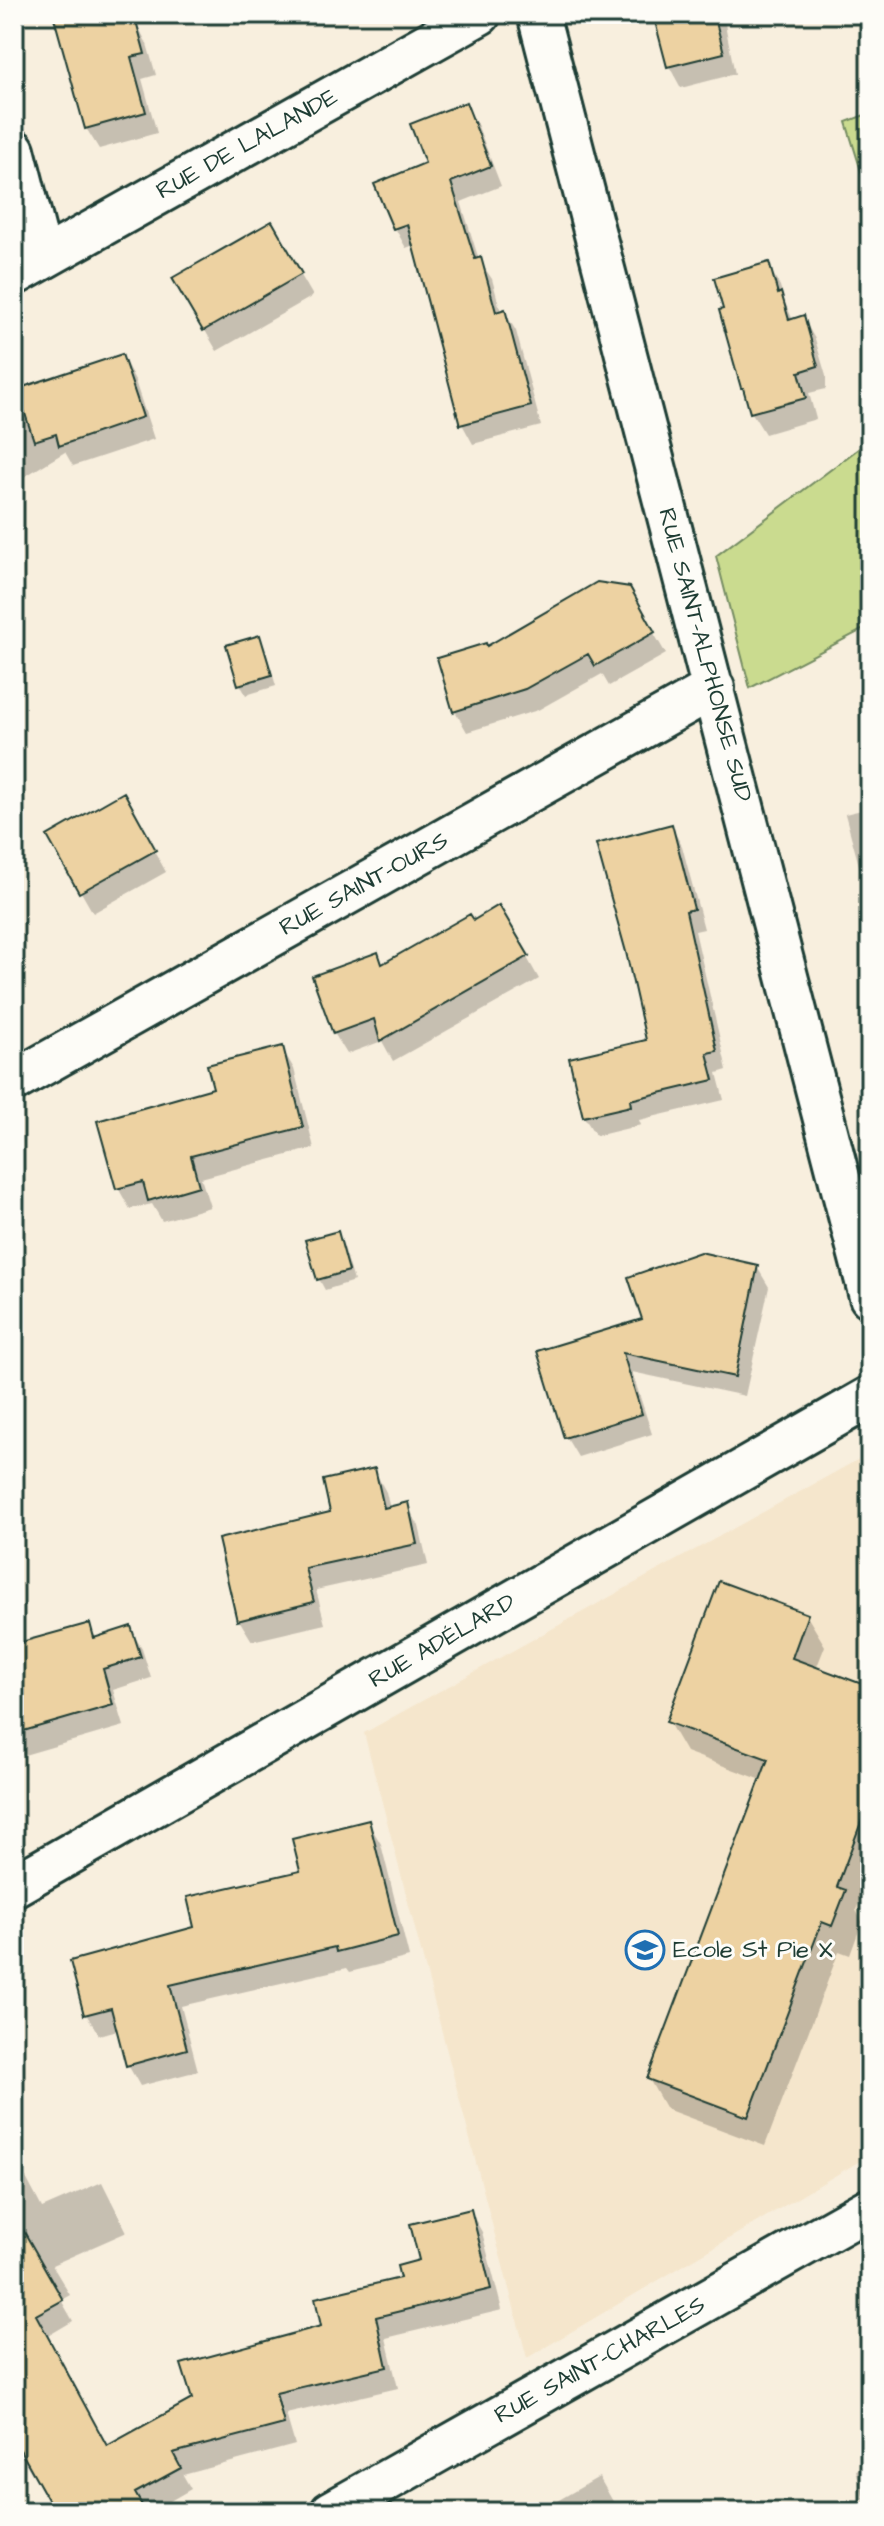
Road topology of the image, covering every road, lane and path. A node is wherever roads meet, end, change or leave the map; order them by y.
1 (480, 14) edge
2 (538, 14) edge
3 (14, 150) edge
4 (28, 267) edge
5 (714, 688) junction
6 (14, 1081) edge
7 (870, 1297) edge
8 (870, 1397) edge
9 (14, 1886) edge
10 (870, 2208) edge
11 (331, 2512) edge

1 - 4 street, RUE DE LALANDE
2 - 5 street, RUE SAINT-ALPHONSE SUD
3 - 4 street
5 - 6 street, RUE SAINT-OURS
5 - 7 street, RUE SAINT-ALPHONSE SUD
8 - 9 street, RUE ADÉLARD
10 - 11 street, RUE SAINT-CHARLES

